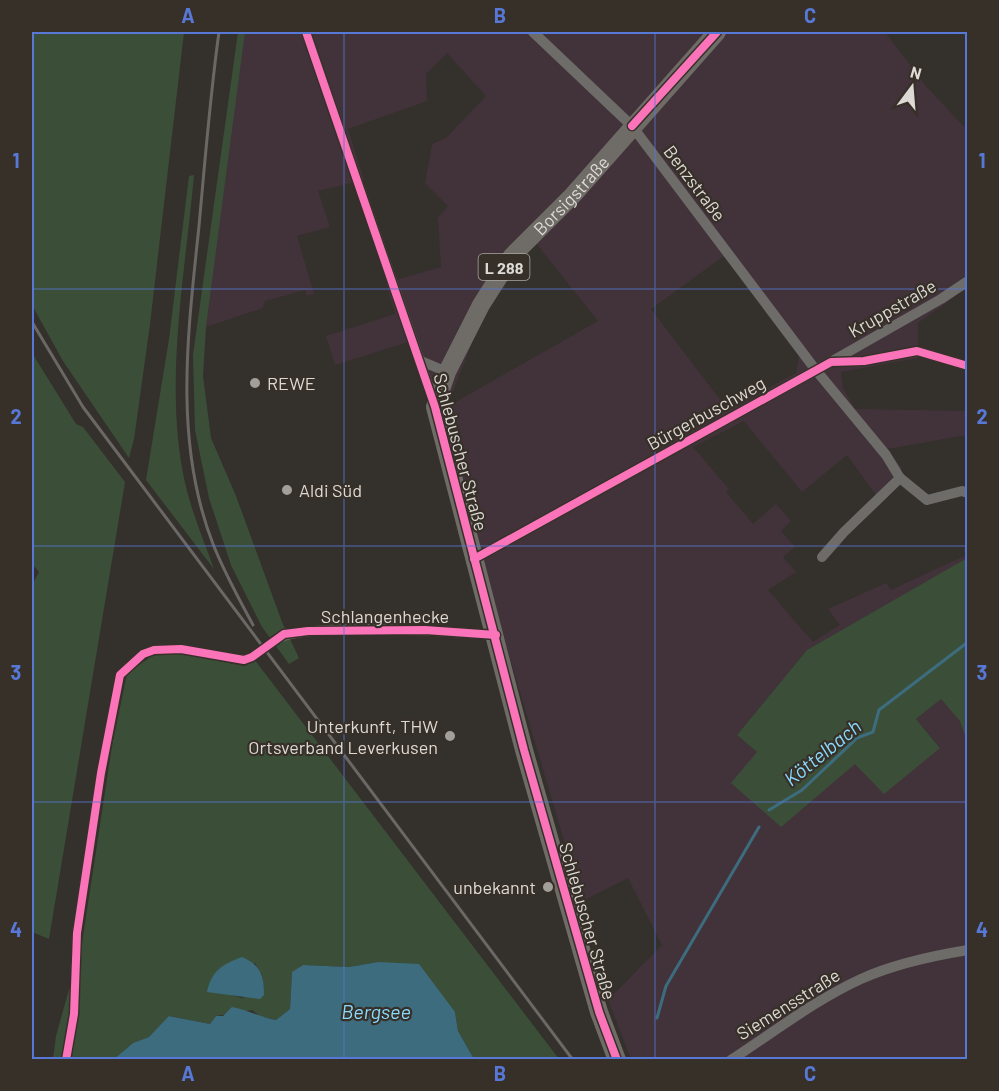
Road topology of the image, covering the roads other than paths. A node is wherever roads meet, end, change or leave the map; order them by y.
1 (306, 32) edge
2 (533, 32) edge
3 (717, 32) edge
4 (632, 126) junction
5 (968, 281) edge
6 (421, 361) junction
7 (831, 362) junction
8 (968, 366) edge
9 (816, 369) junction
10 (447, 372) junction
11 (435, 407) junction
12 (900, 478) junction
13 (968, 493) edge
14 (822, 557) dead end
15 (474, 559) junction
16 (496, 635) junction
17 (276, 640) tunnel mouth
18 (252, 657) tunnel mouth
19 (968, 950) edge
20 (66, 1059) edge
21 (617, 1059) edge
22 (731, 1059) edge

1 - 6 street, Schlebuscher Straße
2 - 4 street, Benzstraße
3 - 4 main road, Borsigstraße / L 288
4 - 9 street, Benzstraße
4 - 10 main road, Borsigstraße / L 288
5 - 7 street, Kruppstraße
6 - 10 street, Schlebuscher Straße
6 - 11 street, Schlebuscher Straße
7 - 8 street, Bürgerbuschweg
7 - 9 street, Bürgerbuschweg
9 - 12 street, Benzstraße
9 - 15 street, Bürgerbuschweg
10 - 11 main road, Borsigstraße / L 288
11 - 15 main road, Schlebuscher Straße
12 - 13 street, Benzstraße
12 - 14 street
15 - 16 main road, Schlebuscher Straße
16 - 17 street, Schlangenhecke
16 - 21 main road, Schlebuscher Straße
18 - 20 street
19 - 22 street, Siemensstraße

